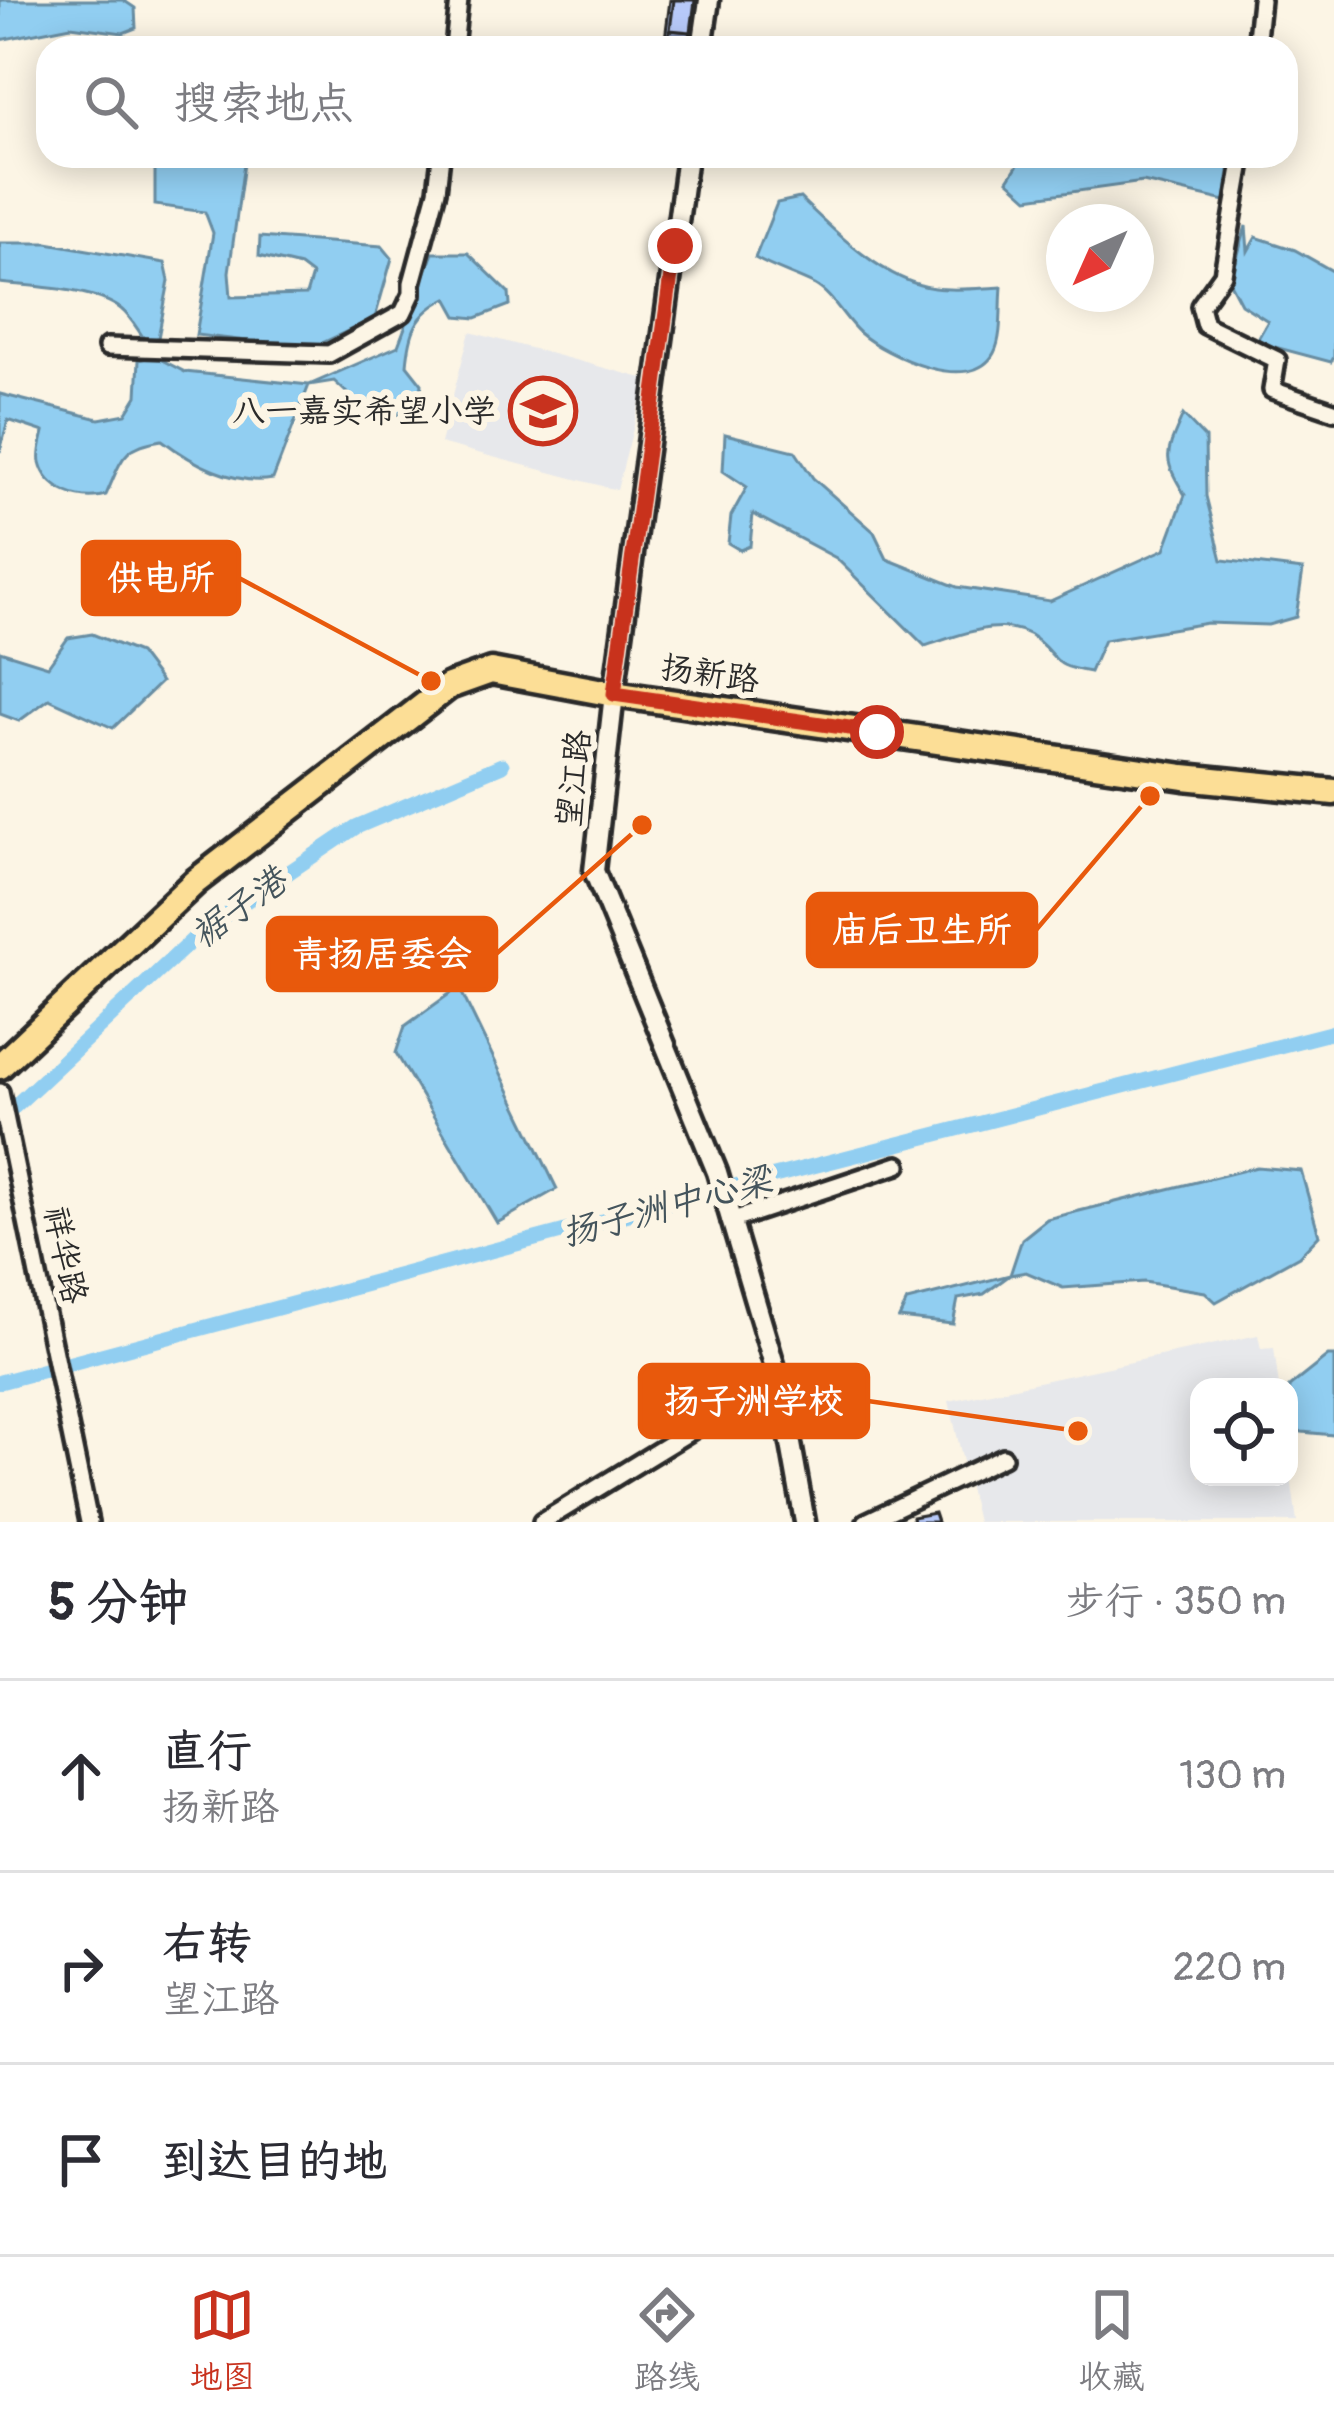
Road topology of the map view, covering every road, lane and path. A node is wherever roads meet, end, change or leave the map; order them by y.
1 (459, 0) edge
2 (709, 0) edge
3 (1261, 0) edge
4 (455, 36) edge
5 (704, 36) edge
6 (1257, 36) edge
7 (440, 168) edge
8 (685, 168) edge
9 (1241, 168) edge
10 (107, 346) dead end
11 (1334, 411) edge
12 (614, 694) junction
13 (1334, 792) edge
14 (0, 1066) edge
15 (0, 1092) edge
16 (898, 1165) dead end
17 (729, 1213) junction
18 (781, 1388) junction
19 (1003, 1456) dead end
20 (89, 1522) edge
21 (542, 1522) edge
22 (805, 1522) edge
23 (866, 1522) edge

1 - 4 street
2 - 5 street
3 - 6 street
7 - 10 street
8 - 12 street, 望江路
9 - 11 street
12 - 13 main road, 扬新路
12 - 14 main road, 扬新路
12 - 17 street, 望江路
15 - 20 street, 祥华路
16 - 17 street
17 - 18 street, 望江路
18 - 21 street
18 - 22 street, 望江路
19 - 23 street

